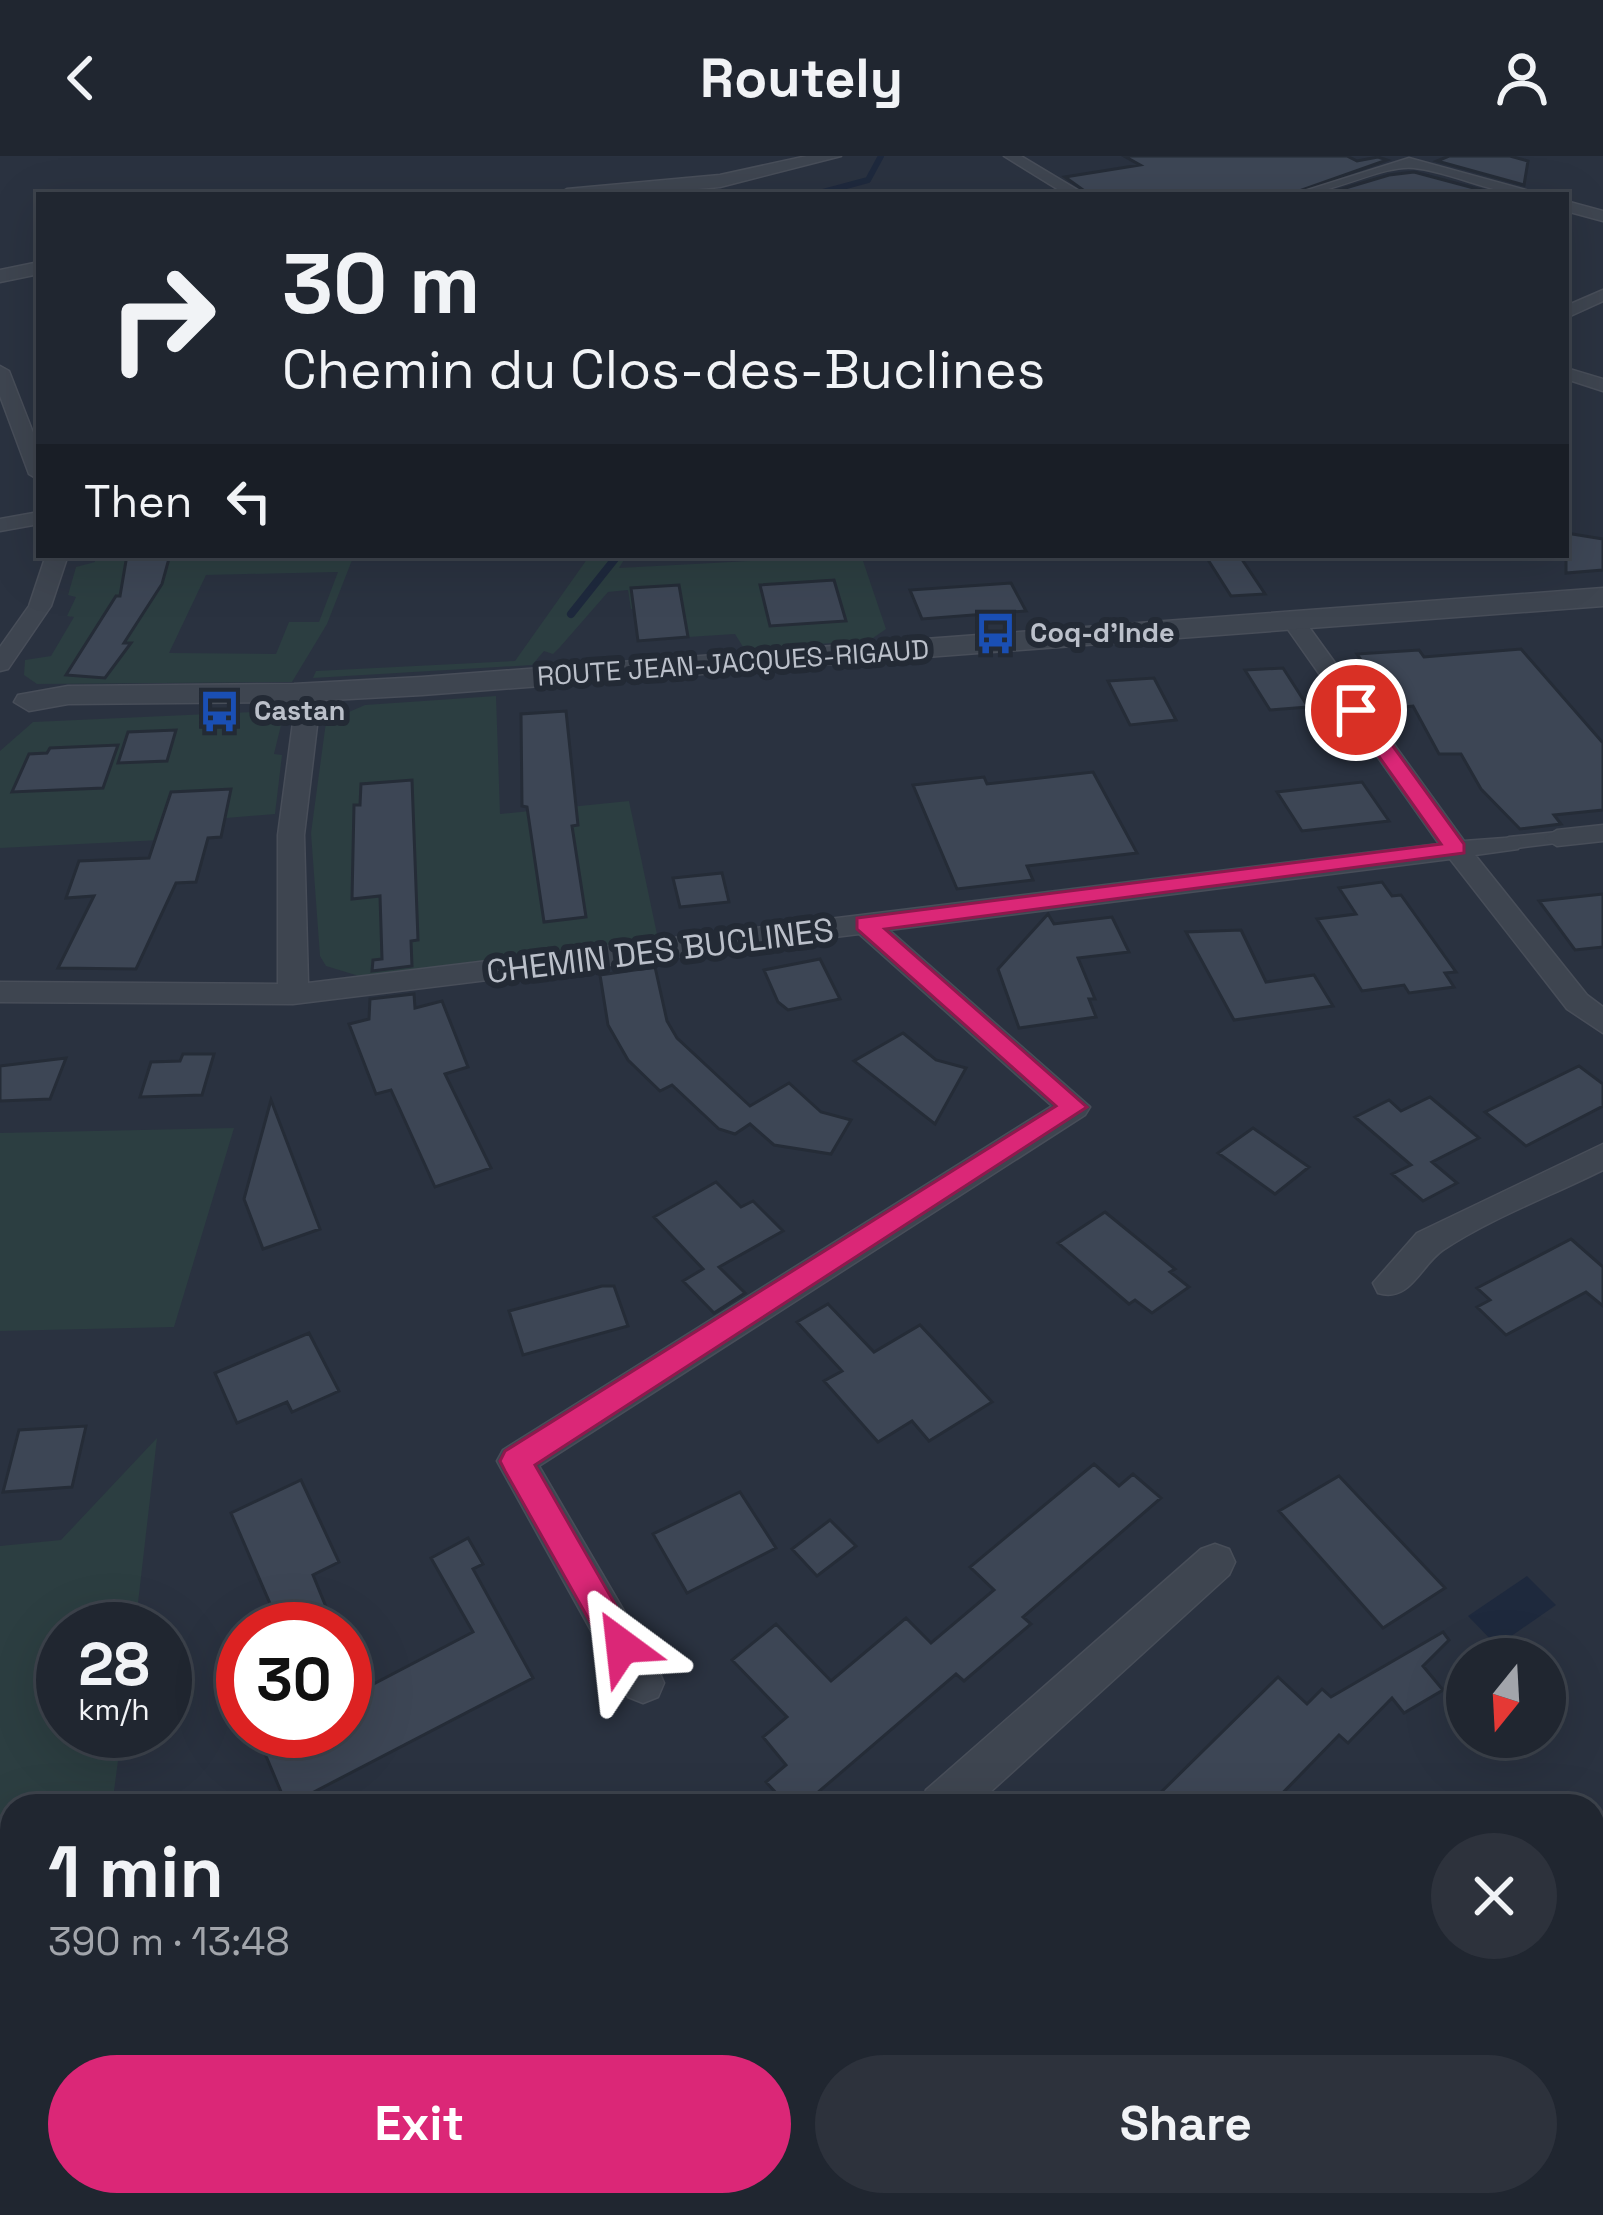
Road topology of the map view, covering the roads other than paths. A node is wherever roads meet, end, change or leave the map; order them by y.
1 (832, 156) edge
2 (1011, 156) edge
3 (1390, 156) edge
4 (1409, 162) junction
5 (598, 192) edge
6 (1073, 192) edge
7 (1310, 192) edge
8 (1517, 192) edge
9 (1569, 207) edge
10 (1603, 216) edge
11 (36, 269) edge
12 (0, 276) edge
13 (1603, 295) edge
14 (1569, 312) edge
15 (0, 371) edge
16 (1569, 374) edge
17 (1603, 386) edge
18 (36, 466) edge
19 (36, 519) edge
20 (0, 525) edge
21 (56, 558) edge
22 (1603, 597) edge
23 (1293, 621) junction
24 (0, 664) edge
25 (302, 693) junction
26 (15, 701) edge
27 (1603, 833) edge
28 (1557, 838) joint
29 (1509, 843) joint
30 (1456, 849) junction
31 (865, 924) junction
32 (0, 992) edge
33 (293, 994) junction
34 (1603, 1023) edge
35 (1603, 1156) edge
36 (1390, 1282) dead end
37 (1215, 1562) dead end
38 (643, 1683) dead end
39 (955, 1794) edge

1 - 5 street
2 - 6 street
3 - 4 street
4 - 7 street
4 - 8 street
9 - 10 street
11 - 12 street
13 - 14 street
15 - 18 street
16 - 17 street
19 - 20 street
21 - 24 street
22 - 23 street, ROUTE JEAN-JACQUES-RIGAUD
23 - 25 street, ROUTE JEAN-JACQUES-RIGAUD
23 - 30 street
25 - 26 street, ROUTE JEAN-JACQUES-RIGAUD
25 - 33 street
27 - 28 street, CHEMIN DES BUCLINES
28 - 29 street, CHEMIN DES BUCLINES
29 - 30 street, CHEMIN DES BUCLINES
30 - 31 street, CHEMIN DES BUCLINES
30 - 34 street
31 - 33 street, CHEMIN DES BUCLINES
31 - 38 street
32 - 33 street, CHEMIN DES BUCLINES
35 - 36 street
37 - 39 street

